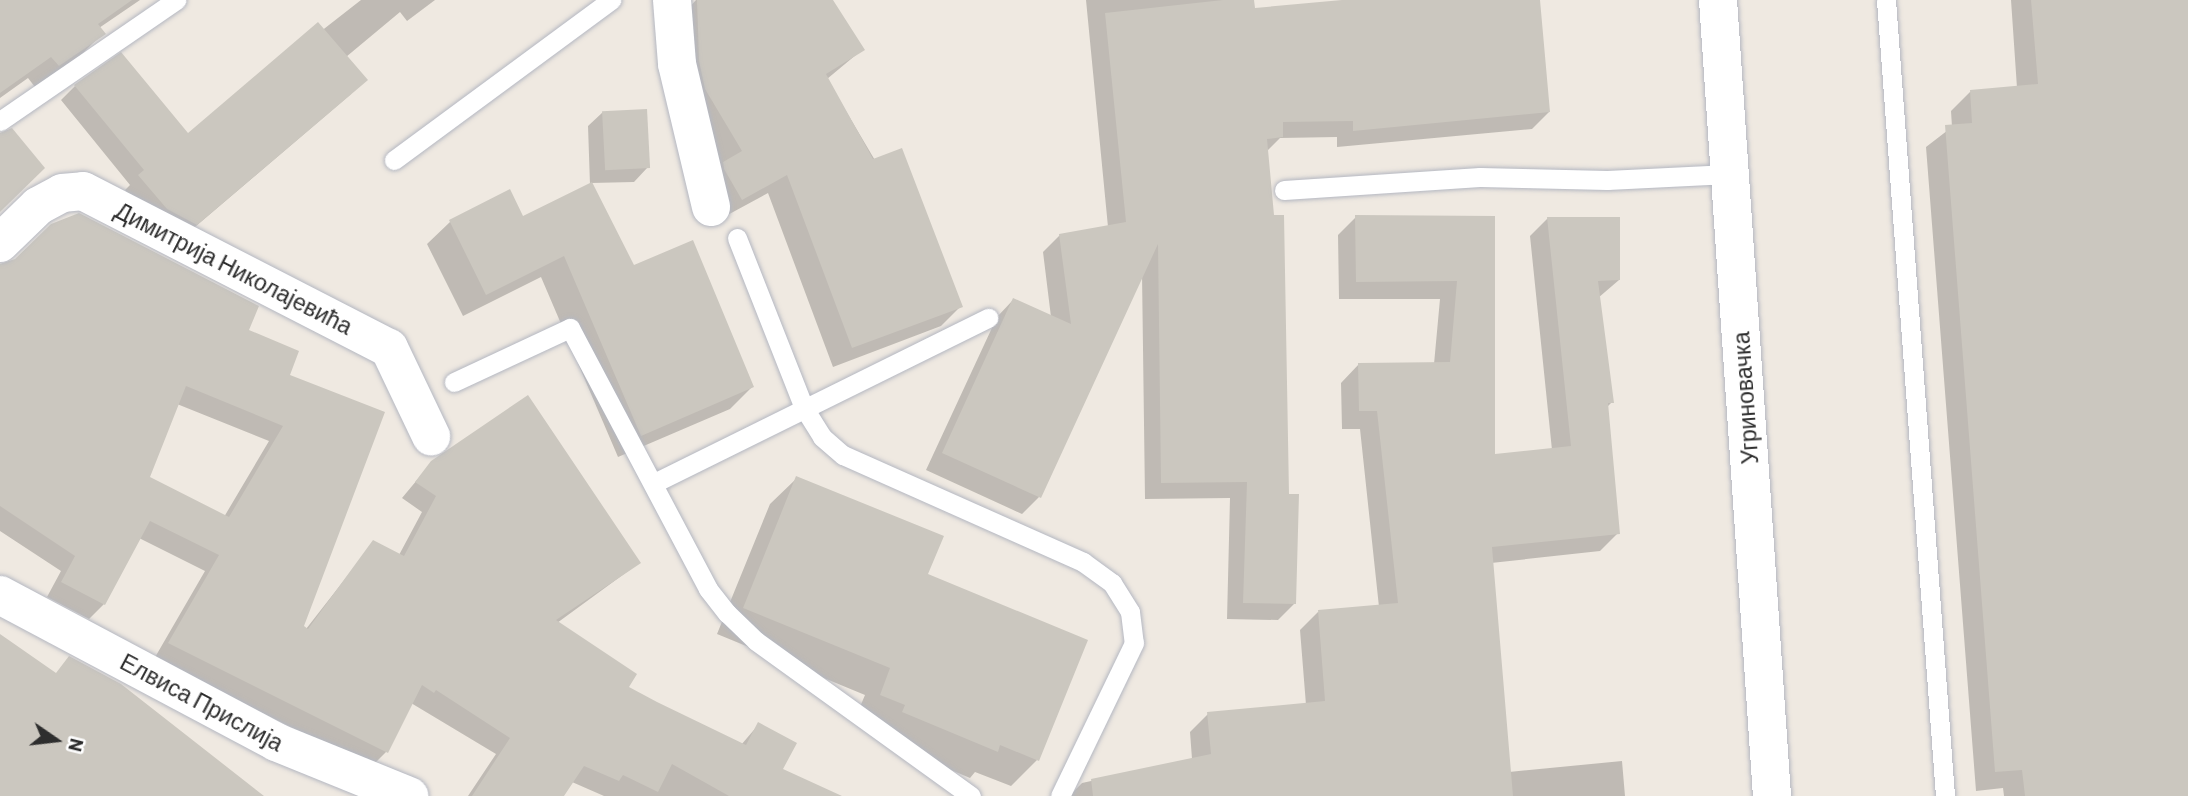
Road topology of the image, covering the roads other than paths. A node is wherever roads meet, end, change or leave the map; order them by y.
1 (176, 0) edge
2 (611, 0) edge
3 (672, 0) edge
4 (1718, 0) edge
5 (1886, 0) edge
6 (0, 121) edge
7 (394, 160) dead end
8 (1729, 174) junction
9 (1284, 190) dead end
10 (711, 207) dead end
11 (737, 238) dead end
12 (0, 243) edge
13 (988, 318) dead end
14 (454, 382) dead end
15 (804, 408) junction
16 (431, 436) dead end
17 (654, 483) junction
18 (0, 595) edge
19 (409, 796) edge
20 (971, 796) edge
21 (1060, 796) edge
22 (1772, 796) edge
23 (1945, 796) edge

1 - 6 lane
2 - 7 lane
3 - 10 street
4 - 8 street, Угриновачка
5 - 23 lane
8 - 9 lane
8 - 22 street, Угриновачка
11 - 15 lane
12 - 16 street, Димитрија Николајевића
13 - 15 lane
14 - 17 lane
15 - 17 lane
15 - 21 lane
17 - 20 lane
18 - 19 street, Елвиса Прислија

